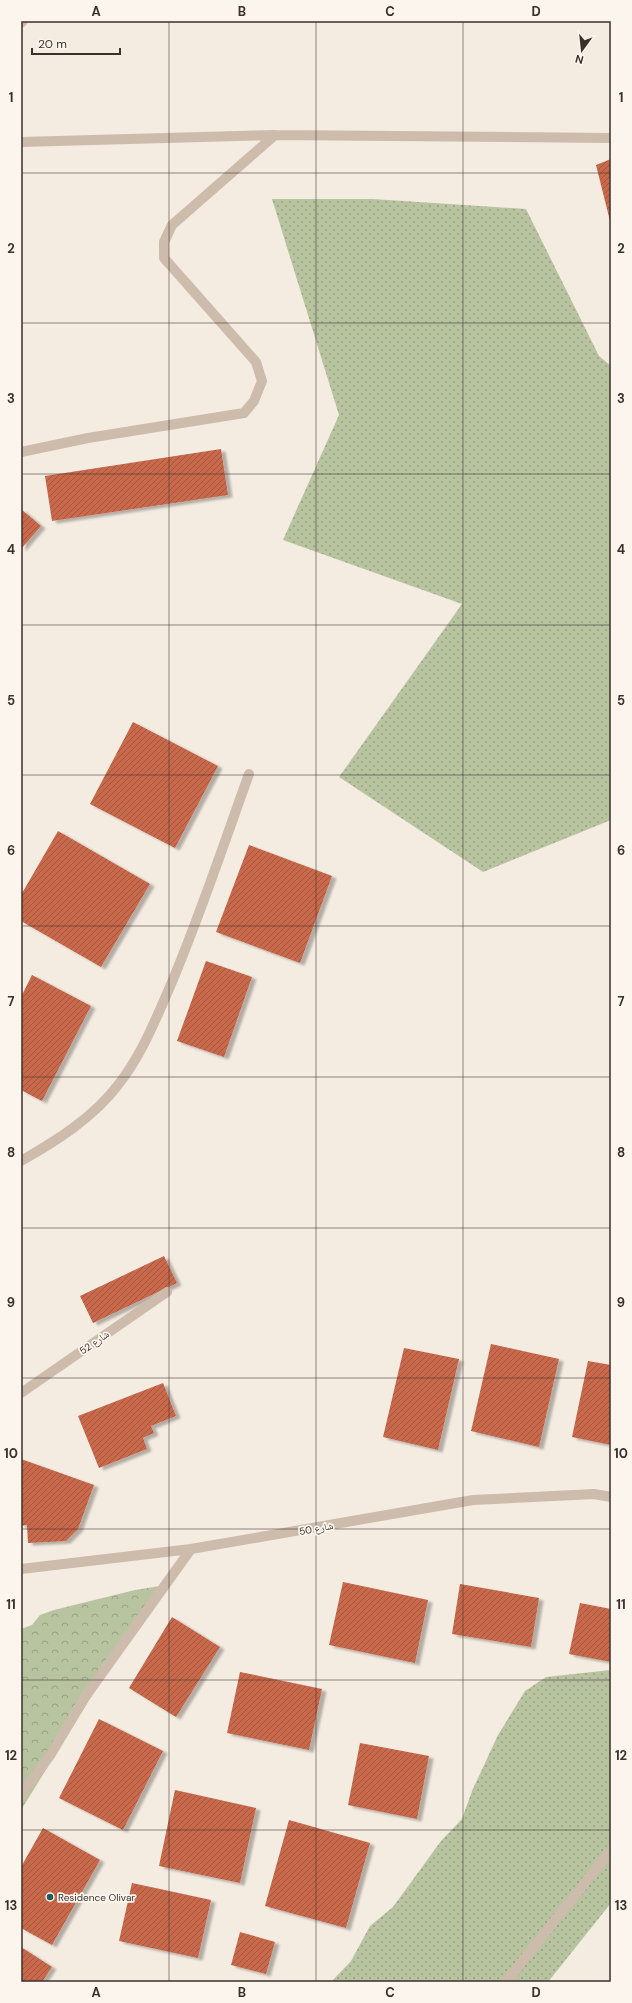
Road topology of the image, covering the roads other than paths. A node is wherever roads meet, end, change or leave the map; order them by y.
1 (274, 136) junction
2 (611, 138) edge
3 (21, 142) edge
4 (21, 452) edge
5 (249, 774) dead end
6 (21, 1161) edge
7 (167, 1292) dead end
8 (21, 1393) edge
9 (611, 1497) edge
10 (191, 1549) junction
11 (21, 1569) edge
12 (21, 1795) edge
13 (611, 1850) edge
14 (506, 1982) edge

1 - 2 street
1 - 3 street
1 - 4 street
5 - 6 street
7 - 8 street, شارع 52
9 - 10 street, شارع 50
10 - 11 street, شارع 50
10 - 12 street
13 - 14 street

